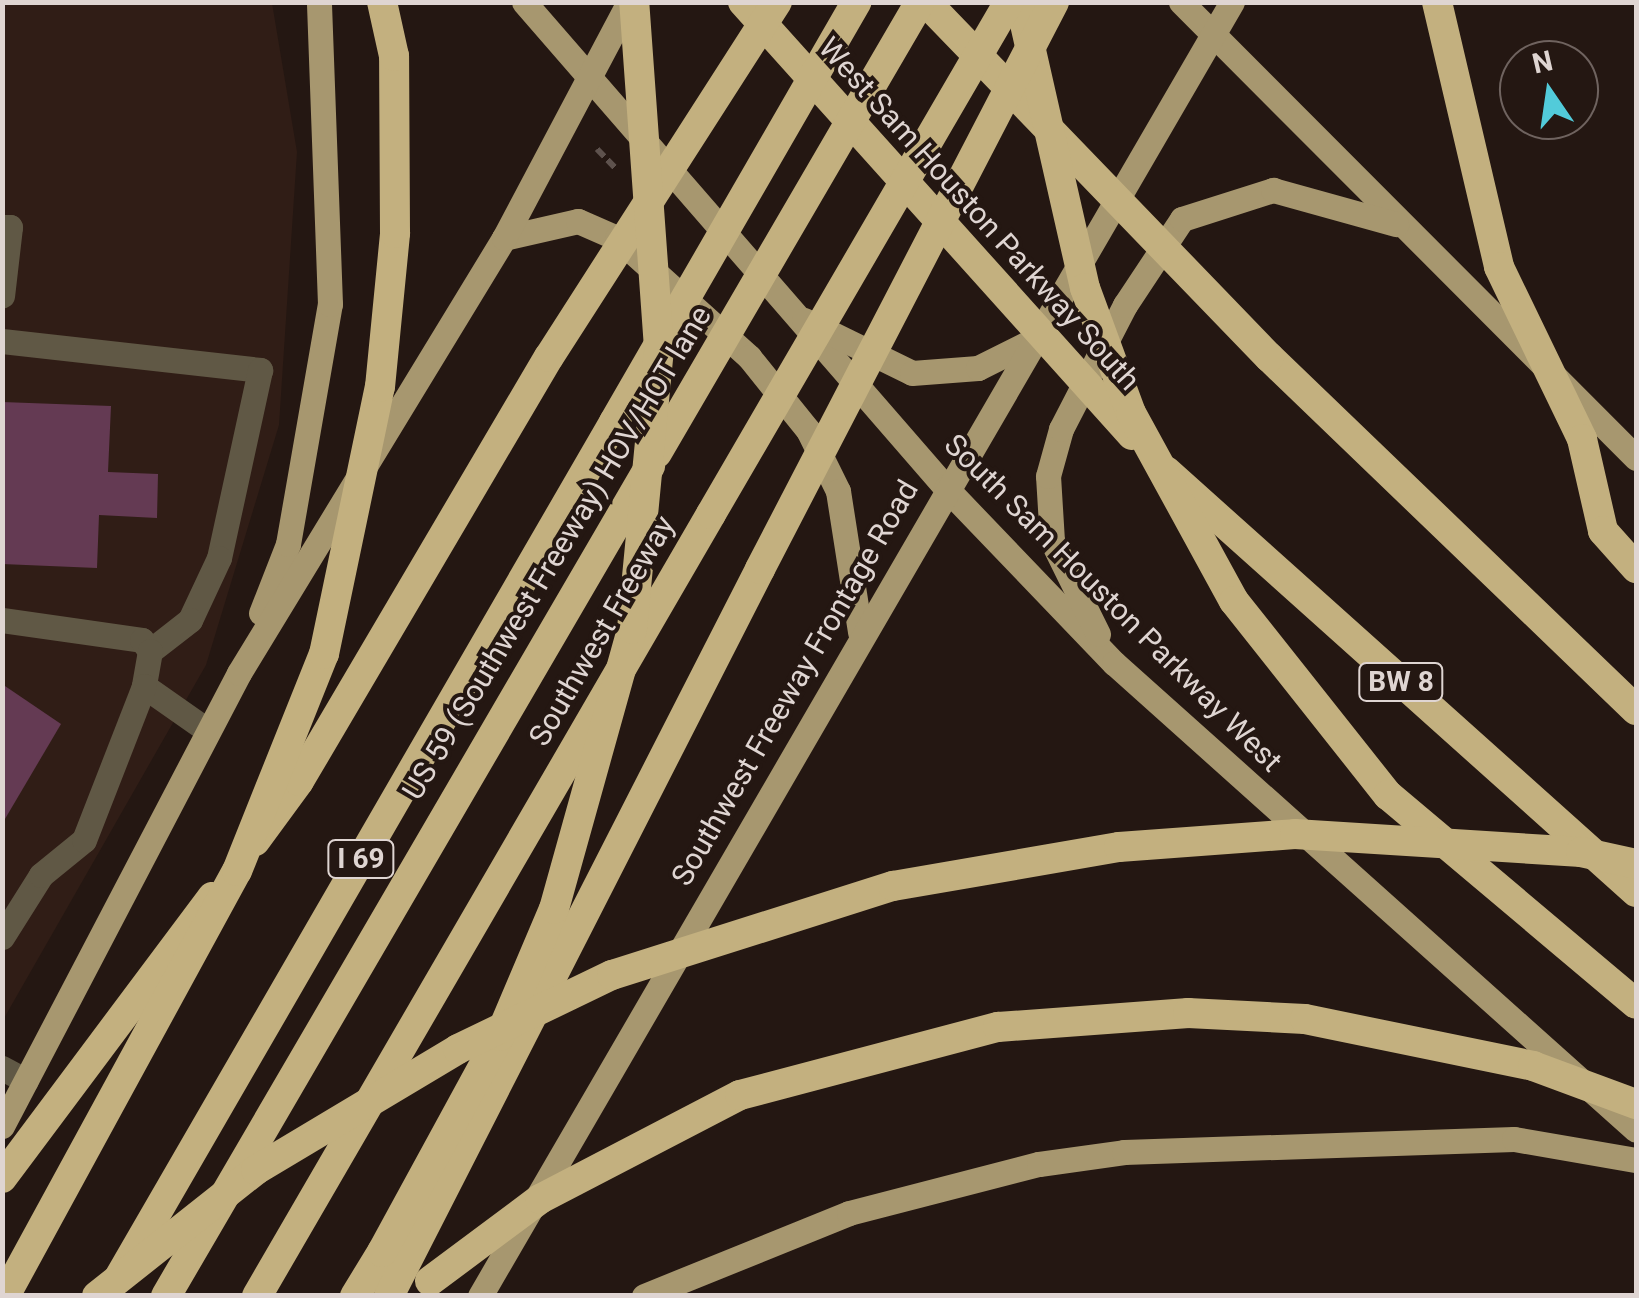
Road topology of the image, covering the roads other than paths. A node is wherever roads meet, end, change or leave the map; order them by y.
1 (319, 2) edge
2 (382, 2) edge
3 (524, 2) edge
4 (631, 2) edge
5 (743, 2) edge
6 (777, 2) edge
7 (856, 2) edge
8 (924, 2) edge
9 (1009, 2) edge
10 (1020, 2) edge
11 (1054, 2) edge
12 (1181, 2) edge
13 (1232, 2) edge
14 (1437, 2) edge
15 (1212, 38) junction
16 (583, 80) junction
17 (1396, 224) junction
18 (2, 226) edge
19 (504, 238) junction
20 (2, 296) edge
21 (790, 313) junction
22 (1035, 338) junction
23 (2, 340) edge
24 (1636, 458) edge
25 (946, 488) junction
26 (1636, 568) edge
27 (2, 620) edge
28 (860, 632) junction
29 (150, 651) junction
30 (1114, 663) junction
31 (238, 673) junction
32 (144, 686) junction
33 (1636, 710) edge
34 (208, 731) junction
35 (1636, 864) edge
36 (1636, 892) edge
37 (2, 937) edge
38 (1636, 1004) edge
39 (2, 1068) edge
40 (26, 1081) junction
41 (1636, 1104) edge
42 (2, 1126) edge
43 (1636, 1130) edge
44 (1636, 1160) edge
45 (2, 1178) edge
46 (687, 1286) edge
47 (5, 1296) edge
48 (98, 1296) edge
49 (108, 1296) edge
50 (166, 1296) edge
51 (256, 1296) edge
52 (355, 1296) edge
53 (389, 1296) edge
54 (414, 1296) edge
55 (480, 1296) edge
56 (644, 1296) edge

1 - 31 main road
2 - 47 highway, bridge
3 - 16 main road
4 - 16 main road
4 - 52 highway, bridge
5 - 36 highway, West Sam Houston Parkway South / BW 8, bridge
6 - 45 highway, bridge
7 - 49 highway, I 69, bridge
8 - 33 highway, bridge
8 - 50 highway, US 59 (Southwest Freeway) HOV/HOT lane, bridge
9 - 51 highway, Southwest Freeway, bridge
10 - 38 highway, bridge
11 - 53 highway, bridge
12 - 15 main road
13 - 15 main road, Southwest Freeway Frontage Road
14 - 26 highway, bridge
15 - 17 main road
15 - 22 main road, Southwest Freeway Frontage Road
16 - 19 main road
16 - 21 main road, South Sam Houston Parkway West
17 - 24 main road
17 - 30 main road
18 - 20 lane
19 - 28 main road
19 - 31 main road
21 - 22 main road
21 - 25 main road, South Sam Houston Parkway West
22 - 25 main road, Southwest Freeway Frontage Road
23 - 29 lane
25 - 28 main road, Southwest Freeway Frontage Road
25 - 30 main road, South Sam Houston Parkway West
27 - 29 lane
28 - 55 main road, Southwest Freeway Frontage Road
29 - 32 lane
30 - 43 main road, South Sam Houston Parkway West
31 - 34 main road
32 - 34 lane
32 - 37 lane
34 - 40 main road
35 - 48 highway, bridge
39 - 40 lane
40 - 42 main road
41 - 54 highway, bridge
44 - 46 main road
46 - 56 main road

